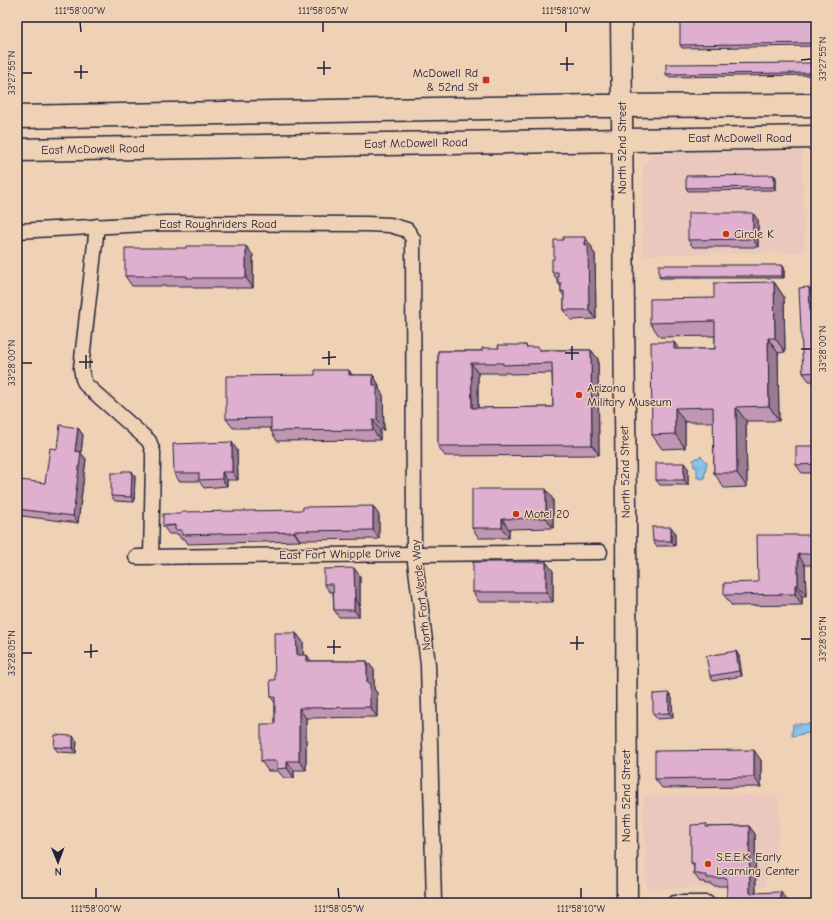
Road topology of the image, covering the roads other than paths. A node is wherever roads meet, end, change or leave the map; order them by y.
1 (621, 17) edge
2 (816, 105) edge
3 (622, 106) junction
4 (17, 117) edge
5 (816, 137) edge
6 (622, 139) junction
7 (17, 150) edge
8 (98, 226) junction
9 (17, 231) edge
10 (413, 239) joint
11 (600, 552) dead end
12 (414, 554) junction
13 (136, 557) dead end
14 (151, 557) junction
15 (434, 903) edge
16 (627, 903) edge
17 (674, 903) edge
18 (706, 903) edge

1 - 3 main road, North 52nd Street
2 - 3 main road
3 - 4 main road
3 - 6 main road, North 52nd Street
5 - 6 main road, East McDowell Road
6 - 7 main road, East McDowell Road
6 - 16 main road, North 52nd Street
8 - 9 street, East Roughriders Road
8 - 10 street, East Roughriders Road
8 - 14 street
10 - 12 street, North Fort Verde Way
11 - 12 street, East Fort Whipple Drive
12 - 14 street, East Fort Whipple Drive
12 - 15 street, North Fort Verde Way
13 - 14 street, East Fort Whipple Drive
17 - 18 street

